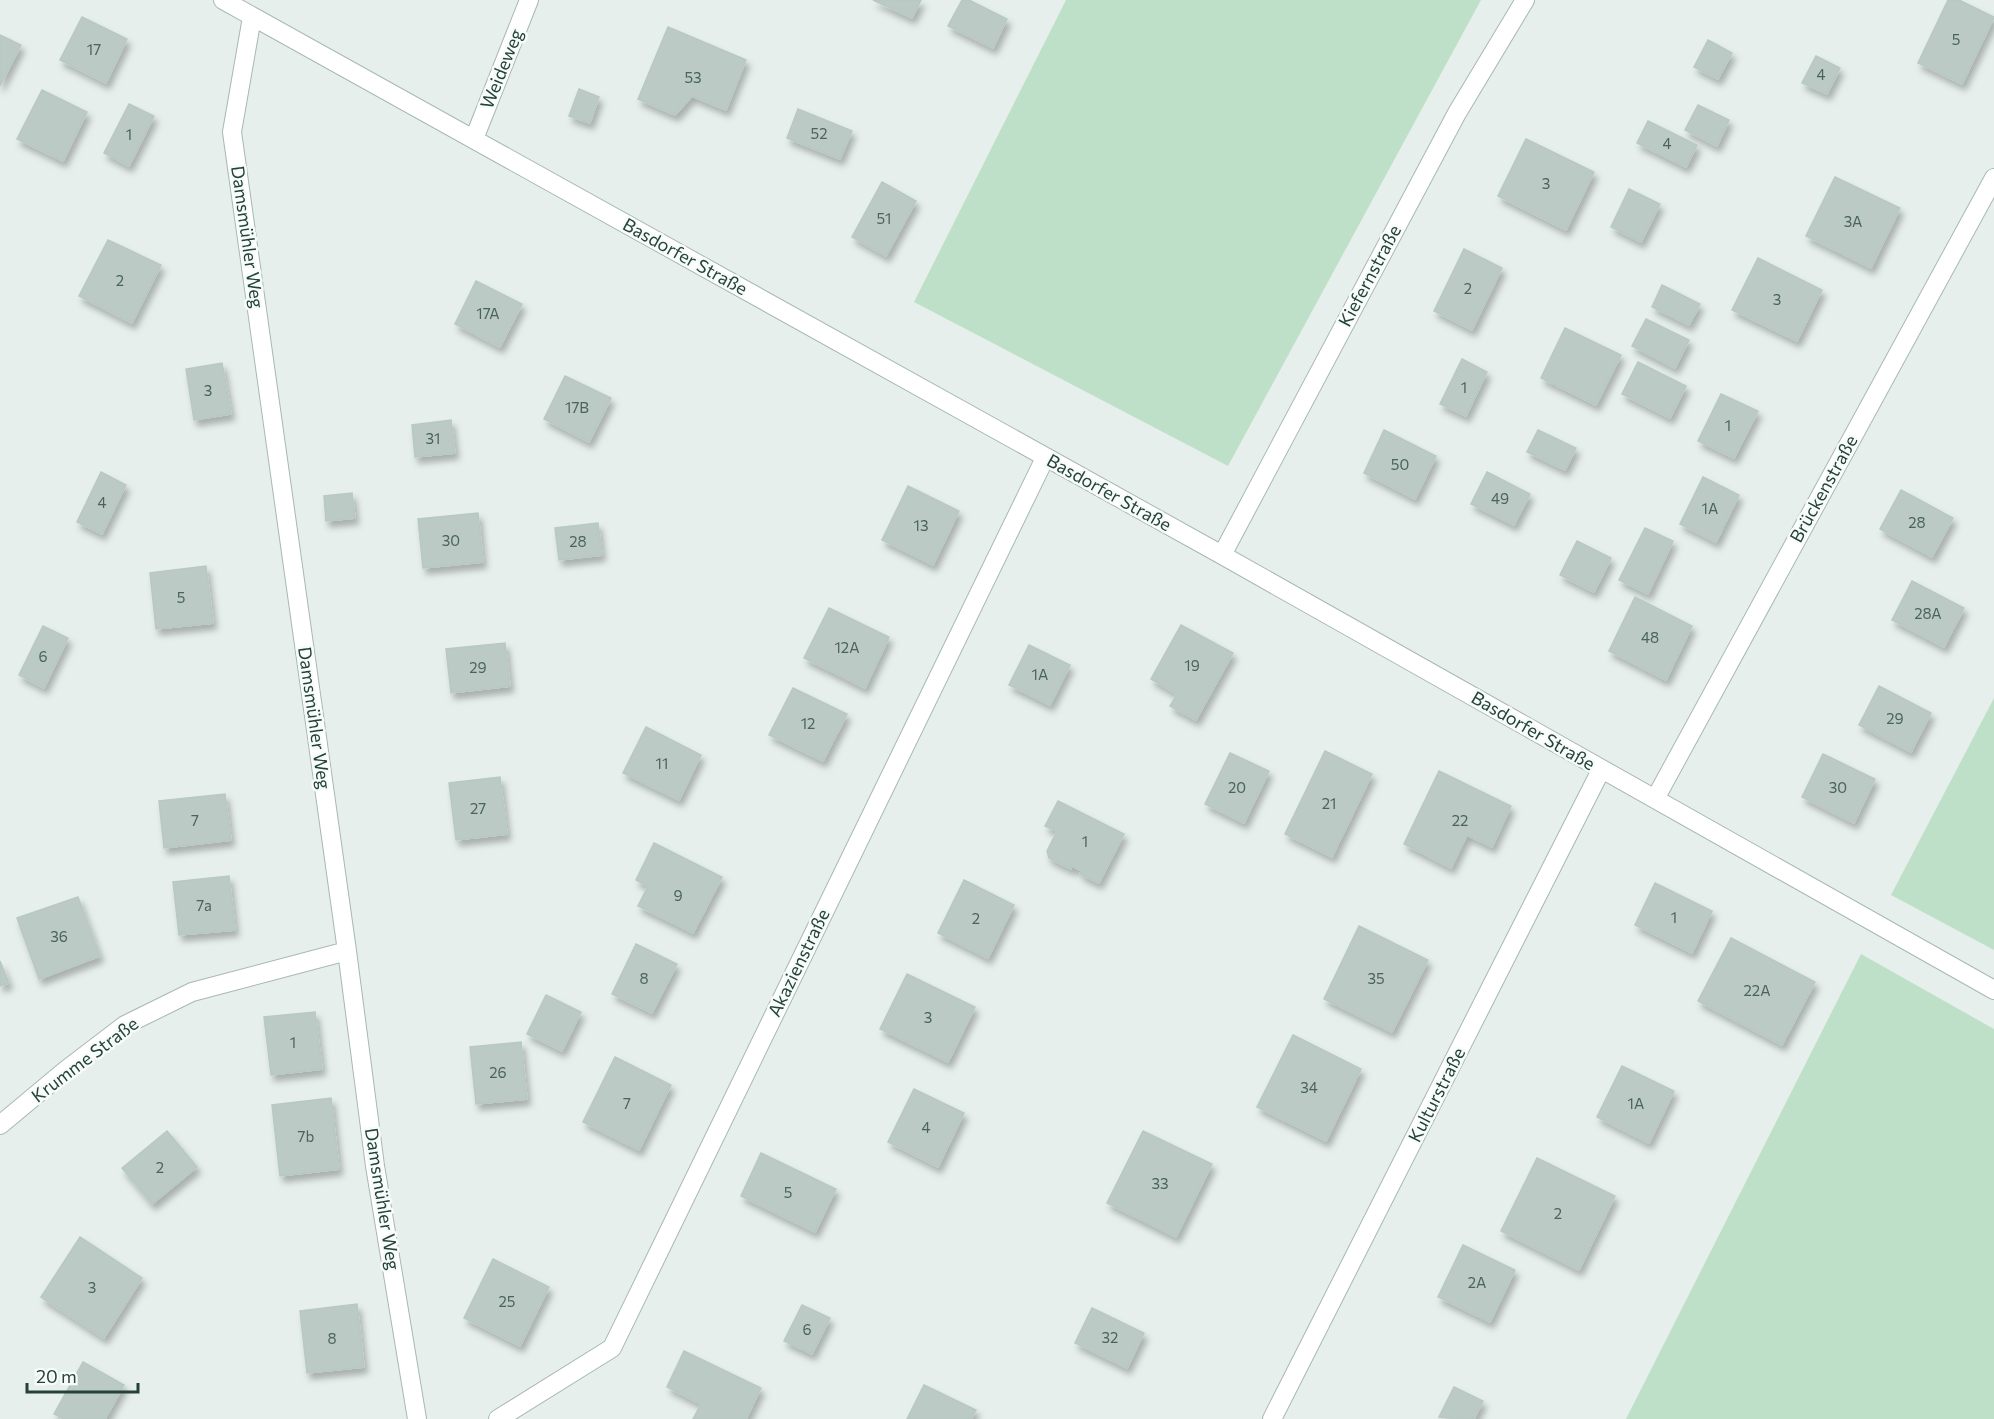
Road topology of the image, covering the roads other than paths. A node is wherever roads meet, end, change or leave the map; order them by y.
1 (223, 0) edge
2 (529, 0) edge
3 (1526, 0) edge
4 (252, 17) junction
5 (474, 139) junction
6 (1994, 178) edge
7 (1045, 458) junction
8 (1222, 555) junction
9 (1601, 770) junction
10 (1655, 799) junction
11 (347, 951) junction
12 (1994, 990) edge
13 (0, 1125) edge
14 (417, 1419) edge
15 (498, 1419) edge
16 (1272, 1419) edge

1 - 4 street, Basdorfer Straße
2 - 5 street, Weideweg
3 - 8 street, Kiefernstraße
4 - 5 street, Basdorfer Straße
4 - 11 street, Damsmühler Weg
5 - 7 street, Basdorfer Straße
6 - 10 street, Brückenstraße
7 - 8 street, Basdorfer Straße
7 - 15 street, Akazienstraße
8 - 9 street, Basdorfer Straße
9 - 10 street, Basdorfer Straße
9 - 16 street, Kulturstraße
10 - 12 street, Basdorfer Straße
11 - 13 street, Krumme Straße
11 - 14 street, Damsmühler Weg

